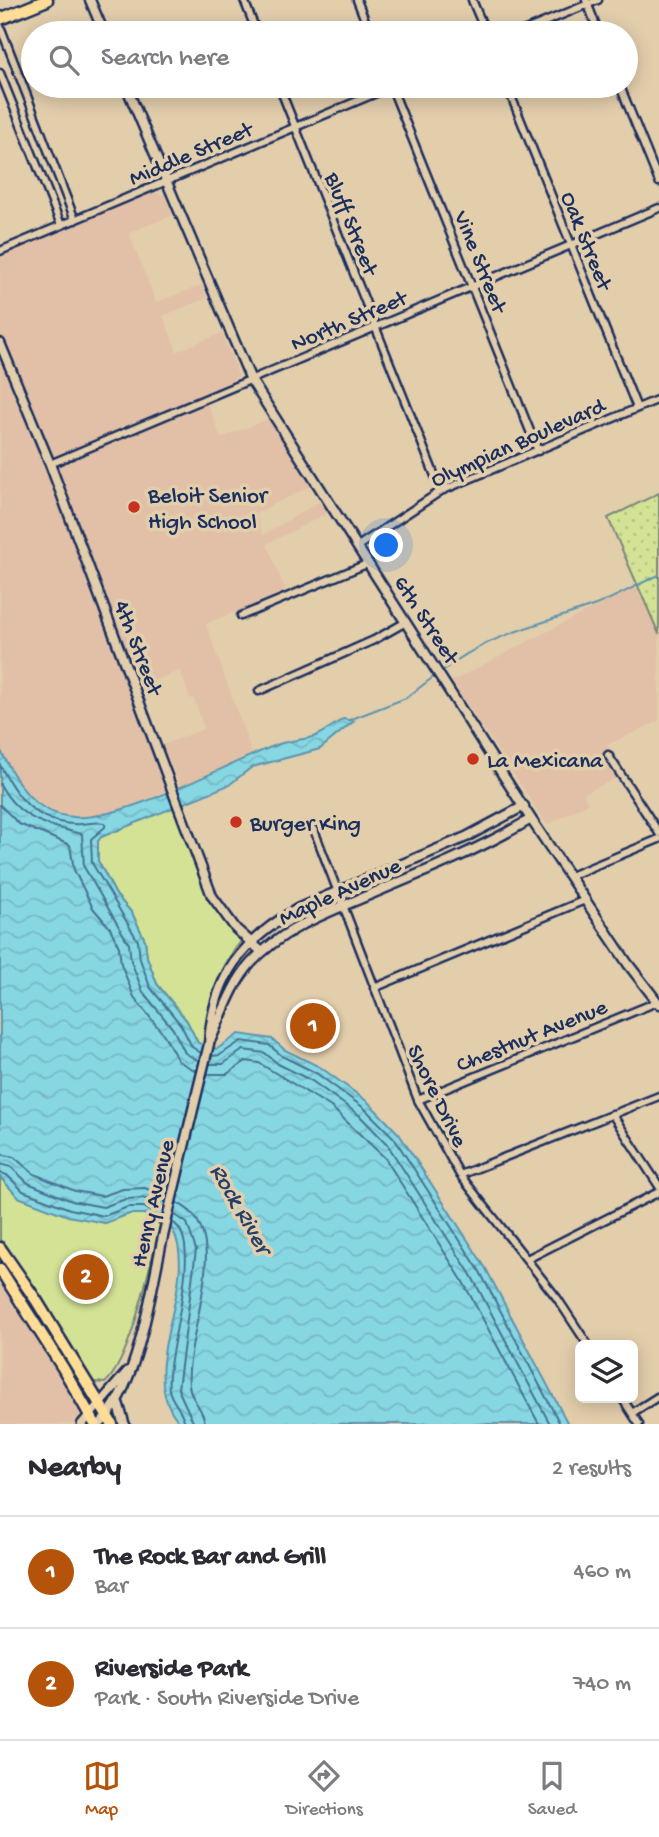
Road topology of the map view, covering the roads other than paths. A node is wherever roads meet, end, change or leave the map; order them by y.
1 (47, 0) edge
2 (90, 0) edge
3 (244, 0) edge
4 (357, 0) edge
5 (472, 0) edge
6 (598, 0) edge
7 (587, 2) edge
8 (0, 19) edge
9 (99, 21) edge
10 (252, 21) edge
11 (365, 21) edge
12 (481, 21) edge
13 (545, 21) edge
14 (594, 21) edge
15 (0, 26) edge
16 (0, 72) edge
17 (21, 80) edge
18 (28, 98) edge
19 (131, 98) edge
20 (284, 98) edge
21 (364, 98) edge
22 (397, 98) edge
23 (512, 98) edge
24 (626, 98) edge
25 (296, 127) junction
26 (165, 180) junction
27 (659, 182) edge
28 (659, 208) edge
29 (75, 220) junction
30 (61, 225) junction
31 (571, 244) junction
32 (0, 251) edge
33 (474, 285) junction
34 (376, 326) junction
35 (0, 343) edge
36 (251, 380) junction
37 (659, 399) edge
38 (637, 408) junction
39 (538, 451) junction
40 (50, 464) junction
41 (441, 491) junction
42 (358, 546) junction
43 (369, 563) junction
44 (241, 616) dead end
45 (406, 622) junction
46 (259, 691) dead end
47 (608, 755) dead end
48 (524, 806) junction
49 (531, 819) junction
50 (314, 830) dead end
51 (659, 833) edge
52 (659, 839) edge
53 (570, 876) junction
54 (337, 892) junction
55 (585, 900) junction
56 (343, 906) junction
57 (253, 942) junction
58 (262, 952) junction
59 (374, 988) junction
60 (658, 1003) edge
61 (209, 1044) junction
62 (659, 1096) edge
63 (418, 1100) junction
64 (612, 1114) junction
65 (460, 1175) junction
66 (659, 1186) edge
67 (659, 1192) edge
68 (0, 1248) edge
69 (527, 1259) junction
70 (0, 1269) edge
71 (584, 1340) edge
72 (130, 1369) junction
73 (659, 1396) edge
74 (100, 1402) junction
75 (625, 1403) edge
76 (118, 1404) junction
77 (632, 1413) junction
78 (110, 1420) edge
79 (95, 1421) edge
80 (82, 1424) edge
81 (124, 1424) edge
82 (639, 1424) edge

1 - 8 main road
2 - 9 street
3 - 10 street
4 - 11 street
5 - 12 street
6 - 7 street
7 - 13 street
7 - 14 street
15 - 17 street
16 - 30 street
18 - 29 street
19 - 26 street, 6th Street
20 - 25 street, Bluff Street
21 - 25 street, Middle Street
22 - 33 street, Vine Street
23 - 31 street, Oak Street
24 - 27 street
25 - 26 street, Middle Street
25 - 34 street, Bluff Street
26 - 29 street, Middle Street
26 - 36 street, 6th Street
28 - 31 street, North Street
29 - 30 street, Middle Street
30 - 32 street, Middle Street
31 - 33 street, North Street
31 - 38 street, Oak Street
33 - 34 street, North Street
33 - 39 street, Vine Street
34 - 36 street, North Street
34 - 41 street, Bluff Street
35 - 40 street, 4th Street
36 - 40 street, North Street
36 - 42 street, 6th Street
37 - 38 street, Olympian Boulevard
38 - 39 street, Olympian Boulevard
39 - 41 street, Olympian Boulevard
40 - 57 street, 4th Street
41 - 42 street, Olympian Boulevard
42 - 43 street, 6th Street
43 - 44 street
43 - 45 street, 6th Street
45 - 46 street
45 - 48 street, 6th Street
47 - 51 street
48 - 49 street, 6th Street
48 - 54 street, Maple Avenue
49 - 53 street, 6th Street
49 - 56 street, Maple Avenue
50 - 54 street, Shore Drive
52 - 53 street
53 - 55 street, 6th Street
54 - 56 street, Shore Drive
54 - 57 street, Maple Avenue
55 - 59 street
55 - 60 street, 6th Street
56 - 58 street, Maple Avenue
56 - 59 street, Shore Drive
57 - 58 street, 4th Street
57 - 61 street, Maple Avenue
58 - 61 street, Maple Avenue
59 - 63 street, Shore Drive
60 - 63 street, Chestnut Avenue
61 - 72 street, Henry Avenue
62 - 64 street
63 - 65 street, Shore Drive
64 - 65 street
64 - 66 street
65 - 69 street, Shore Drive
67 - 69 street
68 - 74 main road
69 - 71 street, Shore Drive
70 - 79 main road
72 - 74 street, Henry Avenue
72 - 76 street, Henry Avenue
73 - 77 street
74 - 78 main road
74 - 79 street, Henry Avenue
75 - 77 street
76 - 78 street, Henry Avenue
76 - 81 main road
77 - 82 street
78 - 79 street, Henry Avenue
79 - 80 street, Henry Avenue

